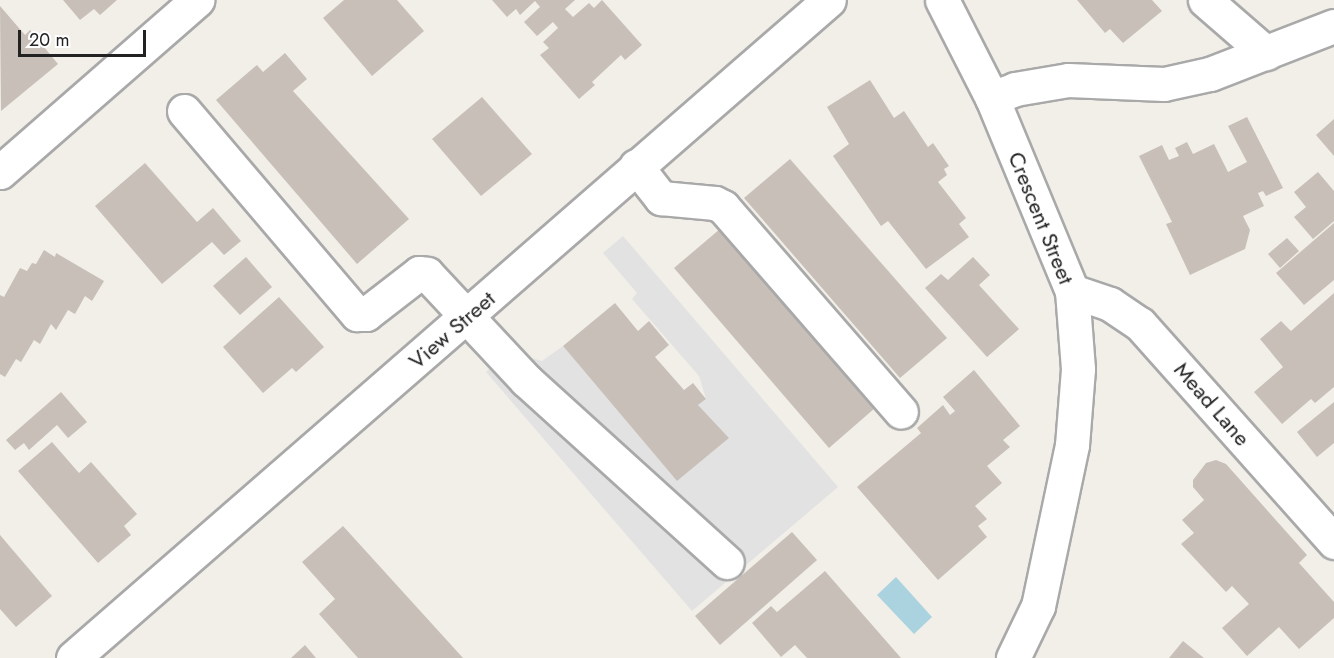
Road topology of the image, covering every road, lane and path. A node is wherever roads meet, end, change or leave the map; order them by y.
1 (197, 0) edge
2 (829, 0) edge
3 (942, 0) edge
4 (1205, 0) edge
5 (1334, 26) edge
6 (1266, 53) junction
7 (992, 98) junction
8 (184, 111) dead end
9 (636, 166) junction
10 (0, 172) edge
11 (1072, 291) junction
12 (468, 316) junction
13 (901, 412) dead end
14 (1334, 542) edge
15 (727, 562) dead end
16 (73, 658) edge
17 (1013, 658) edge

1 - 10 street
2 - 9 street, View Street
3 - 7 street, Crescent Street
4 - 6 street
5 - 6 street
6 - 7 street
7 - 11 street, Crescent Street
8 - 12 street
9 - 12 street, View Street
9 - 13 street
11 - 14 street, Mead Lane
11 - 17 street, Crescent Street
12 - 15 street
12 - 16 street, View Street

